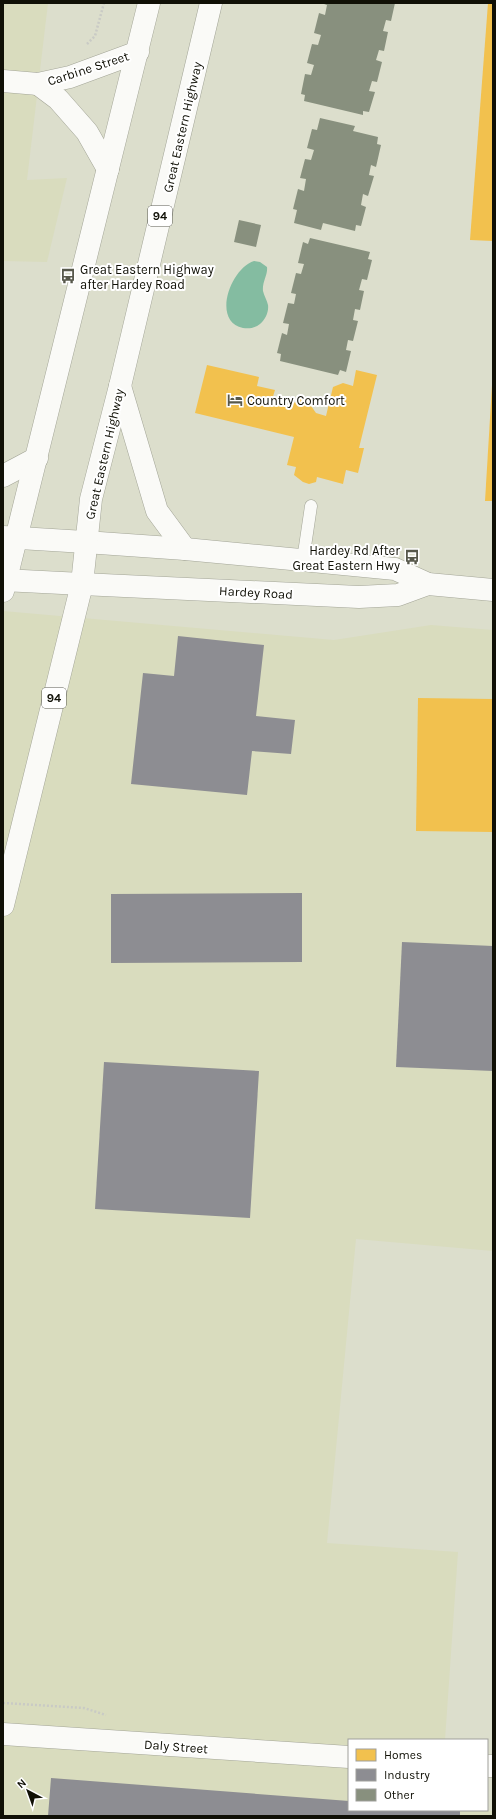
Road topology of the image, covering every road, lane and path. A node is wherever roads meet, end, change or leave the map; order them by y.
1 (104, 3) edge
2 (149, 3) edge
3 (211, 3) edge
4 (85, 47) dead end
5 (138, 52) junction
6 (3, 82) edge
7 (38, 84) junction
8 (108, 169) junction
9 (120, 386) junction
10 (37, 458) junction
11 (3, 476) edge
12 (311, 506) dead end
13 (10, 537) edge
14 (85, 542) junction
15 (185, 549) junction
16 (302, 560) junction
17 (4, 584) edge
18 (82, 584) junction
19 (428, 584) junction
20 (493, 590) edge
21 (3, 905) edge
22 (3, 1734) edge
23 (348, 1757) edge

1 - 4 path
2 - 5 main road
3 - 9 main road, Great Eastern Highway / 94
5 - 7 main road, Carbine Street
5 - 8 main road
6 - 7 main road, Carbine Street
7 - 8 main road, Carbine Street
8 - 10 main road
9 - 14 main road, Great Eastern Highway / 94
9 - 15 main road
10 - 11 main road
10 - 13 main road
12 - 16 lane
13 - 14 main road, Hardey Road
13 - 17 main road
14 - 15 main road, Hardey Road
14 - 18 main road, Great Eastern Highway / 94
15 - 16 main road, Hardey Road
16 - 19 main road, Hardey Road
17 - 18 main road, Hardey Road
18 - 19 main road, Hardey Road
18 - 21 main road, Great Eastern Highway / 94
19 - 20 main road, Hardey Road
22 - 23 main road, Daly Street

